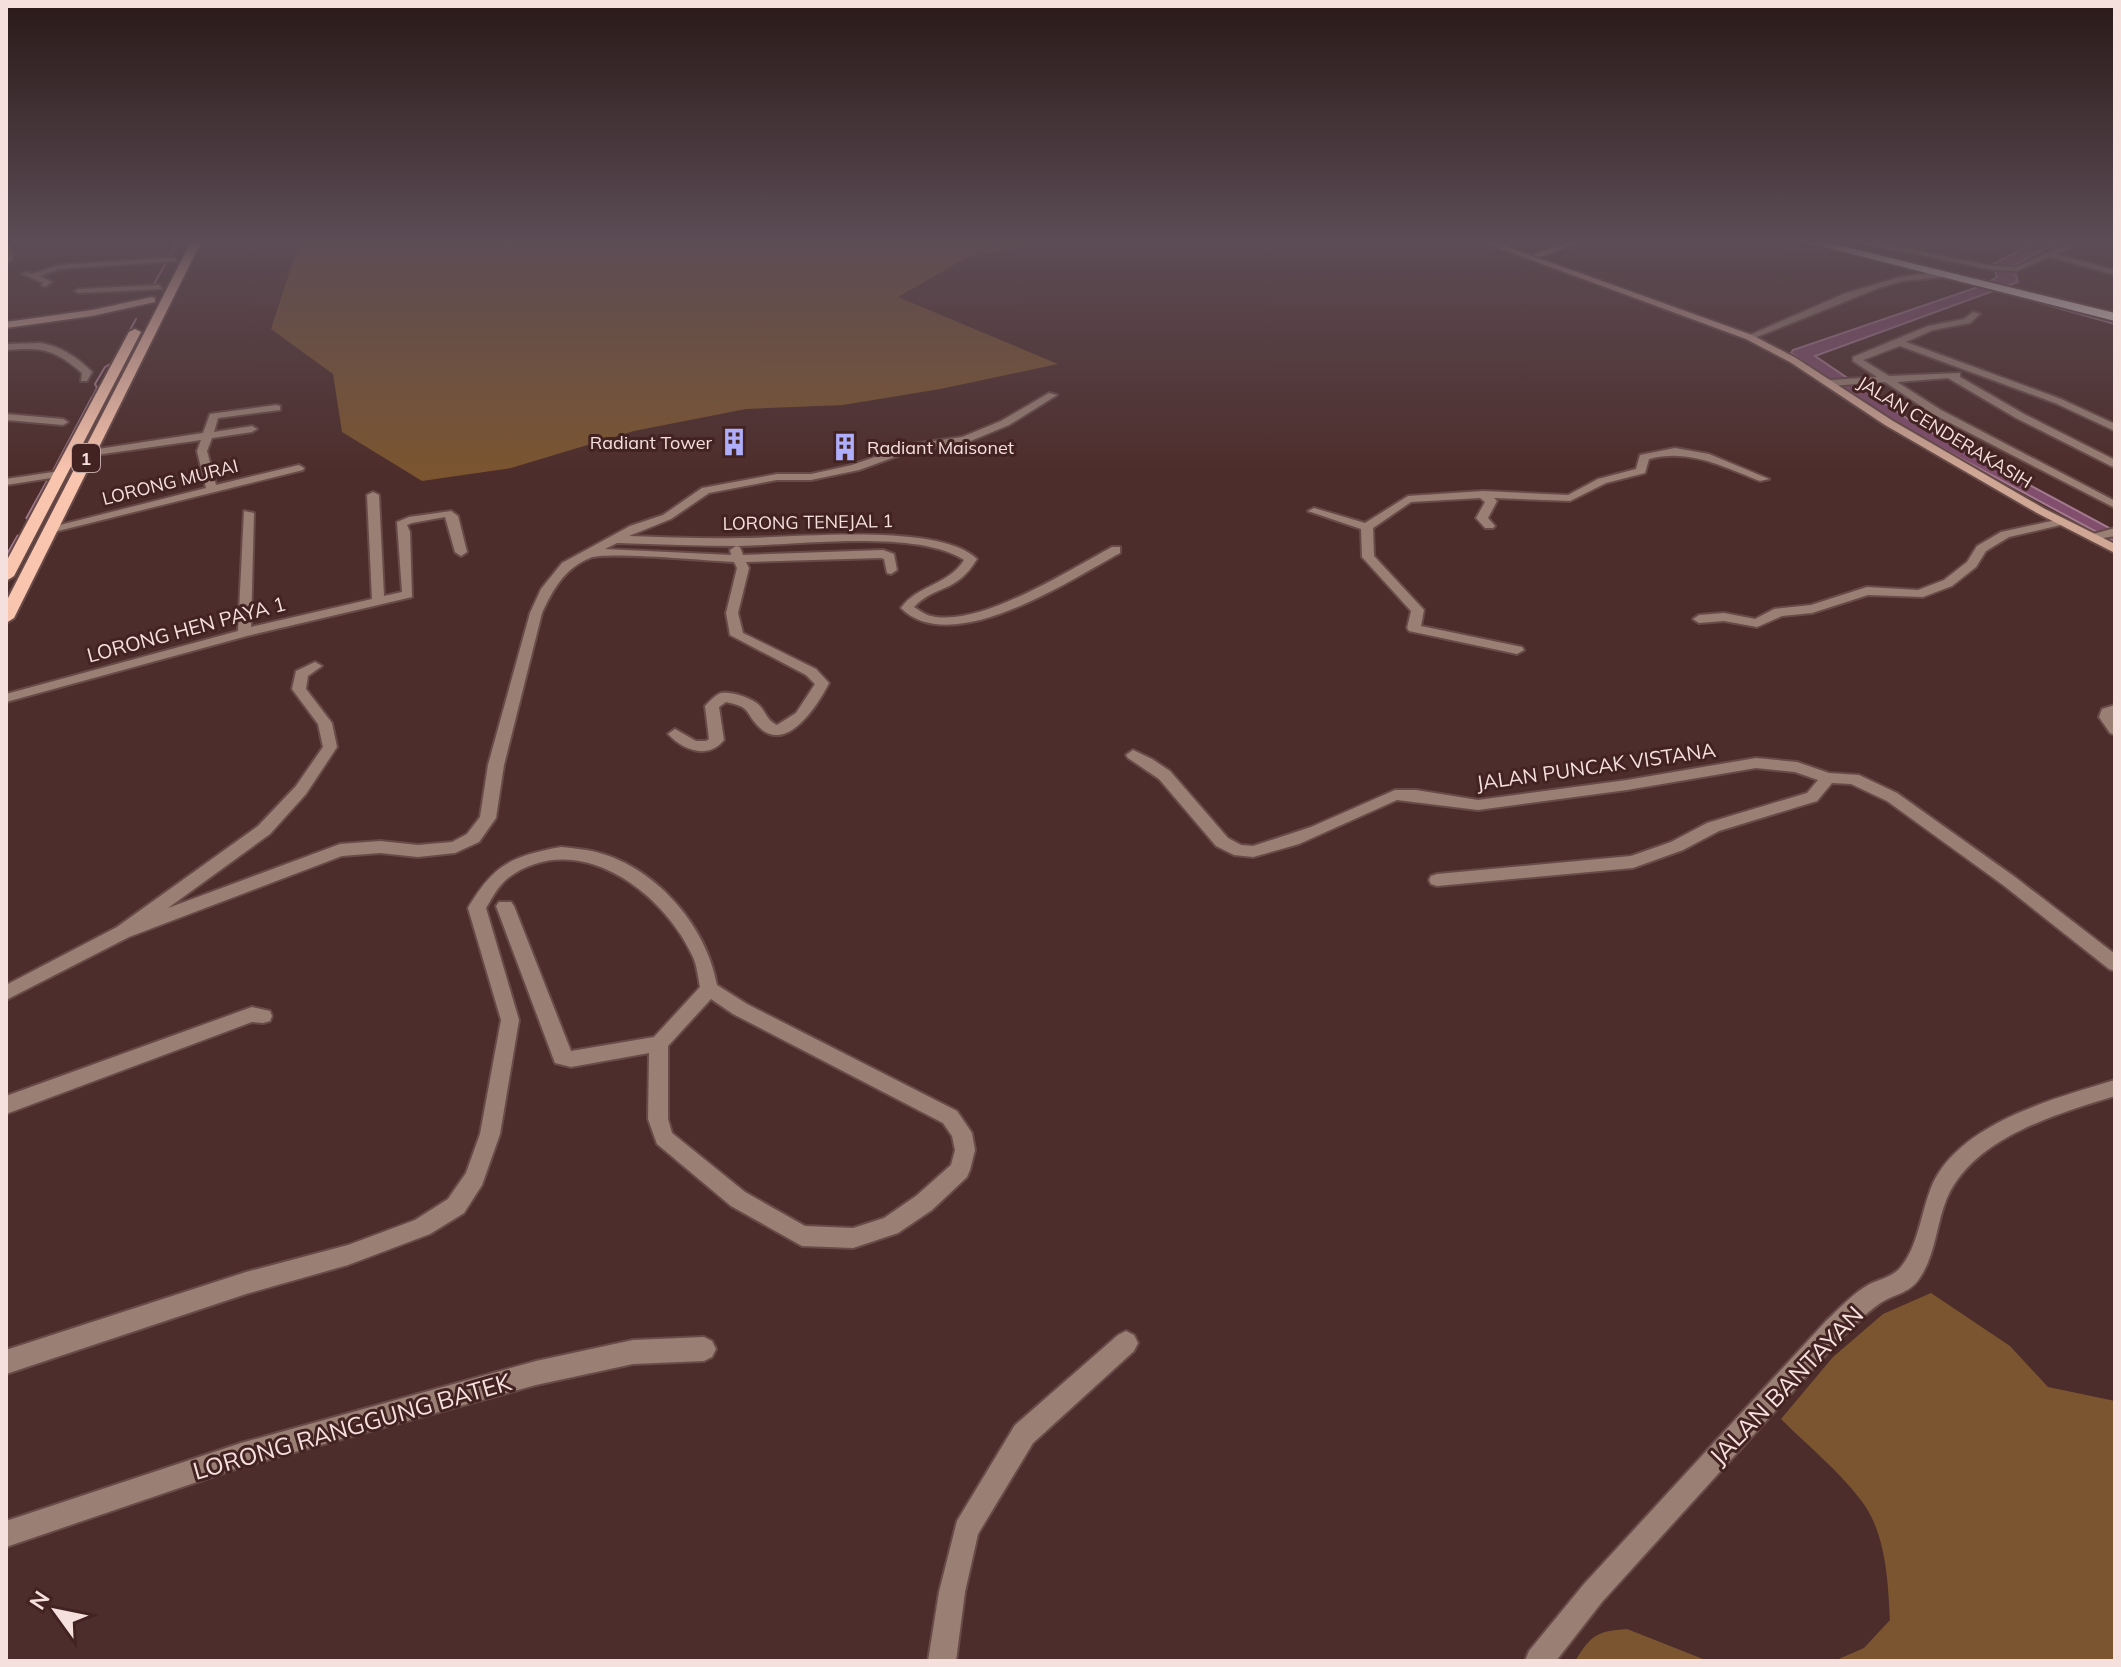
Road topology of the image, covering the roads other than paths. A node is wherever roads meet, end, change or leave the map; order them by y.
1 (58, 318) edge
2 (143, 318) edge
3 (152, 318) edge
4 (1699, 318) edge
5 (1793, 318) edge
6 (1971, 318) edge
7 (7, 325) edge
8 (1727, 328) junction
9 (1764, 328) junction
10 (1749, 337) junction
11 (1896, 343) junction
12 (6, 347) edge
13 (1982, 373) junction
14 (1949, 375) junction
15 (84, 379) dead end
16 (1888, 380) junction
17 (1832, 383) junction
18 (1052, 395) dead end
19 (2058, 401) junction
20 (276, 408) dead end
21 (2115, 416) edge
22 (6, 417) edge
23 (63, 422) dead end
24 (2115, 428) edge
25 (252, 429) dead end
26 (209, 436) junction
27 (91, 449) junction
28 (2115, 464) edge
29 (299, 468) dead end
30 (60, 473) junction
31 (1764, 479) dead end
32 (6, 482) edge
33 (212, 491) junction
34 (1483, 494) junction
35 (373, 495) dead end
36 (2115, 505) edge
37 (1314, 511) dead end
38 (248, 513) dead end
39 (2061, 522) junction
40 (1489, 526) dead end
41 (1367, 527) junction
42 (50, 529) junction
43 (2115, 532) edge
44 (2095, 536) junction
45 (615, 539) junction
46 (737, 542) junction
47 (2115, 549) edge
48 (1116, 550) dead end
49 (461, 552) dead end
50 (591, 552) junction
51 (738, 559) junction
52 (891, 570) dead end
53 (6, 576) edge
54 (378, 601) junction
55 (6, 618) edge
56 (1699, 619) dead end
57 (244, 633) junction
58 (1517, 650) dead end
59 (315, 666) dead end
60 (6, 698) edge
61 (2115, 709) edge
62 (2115, 730) edge
63 (675, 734) dead end
64 (1133, 755) dead end
65 (1828, 778) junction
66 (1437, 880) dead end
67 (505, 906) dead end
68 (123, 932) junction
69 (2115, 964) edge
70 (709, 989) junction
71 (6, 993) edge
72 (263, 1016) dead end
73 (659, 1044) junction
74 (2115, 1088) edge
75 (6, 1105) edge
76 (1126, 1343) dead end
77 (704, 1349) dead end
78 (6, 1362) edge
79 (6, 1534) edge
80 (942, 1661) edge
81 (1539, 1661) edge

1 - 7 street
2 - 30 main road, 1
3 - 27 main road, 1
4 - 8 street, JALAN CENDERAKASIH
5 - 9 street
6 - 11 street
8 - 9 street
8 - 10 street, JALAN CENDERAKASIH
9 - 10 street
10 - 17 street, JALAN CENDERAKASIH
11 - 13 street
11 - 16 street
12 - 15 street
13 - 14 street
13 - 19 street
14 - 16 street
14 - 28 street
16 - 17 street
16 - 36 street
17 - 39 street, JALAN CENDERAKASIH
18 - 45 street
19 - 21 street
19 - 24 street
20 - 26 street
22 - 23 street
25 - 26 street
26 - 27 street
26 - 33 street
27 - 30 main road
27 - 42 main road, 1
29 - 33 street, LORONG MURAI
30 - 32 street
30 - 53 main road, 1
31 - 34 street
33 - 42 street, LORONG MURAI
34 - 40 street
34 - 41 street
35 - 54 street
37 - 41 street
38 - 57 street
39 - 44 street, JALAN CENDERAKASIH
39 - 56 street
41 - 58 street
42 - 55 main road, 1
43 - 44 street
44 - 47 street, JALAN CENDERAKASIH
45 - 46 street, LORONG TENEJAL 1
45 - 50 street
46 - 48 street, LORONG TENEJAL 1
46 - 51 street
49 - 54 street, LORONG HEN PAYA 1
50 - 51 street
50 - 68 street
51 - 52 street
51 - 63 street
54 - 57 street, LORONG HEN PAYA 1
57 - 60 street, LORONG HEN PAYA 1
59 - 68 street
61 - 62 street
64 - 65 street, JALAN PUNCAK VISTANA
65 - 66 street
65 - 69 street, JALAN PUNCAK VISTANA
67 - 73 street
68 - 71 street
70 - 73 street
70 - 73 street
70 - 78 street
72 - 75 street
74 - 81 street, JALAN BANTAYAN
76 - 80 street
77 - 79 street, LORONG RANGGUNG BATEK

